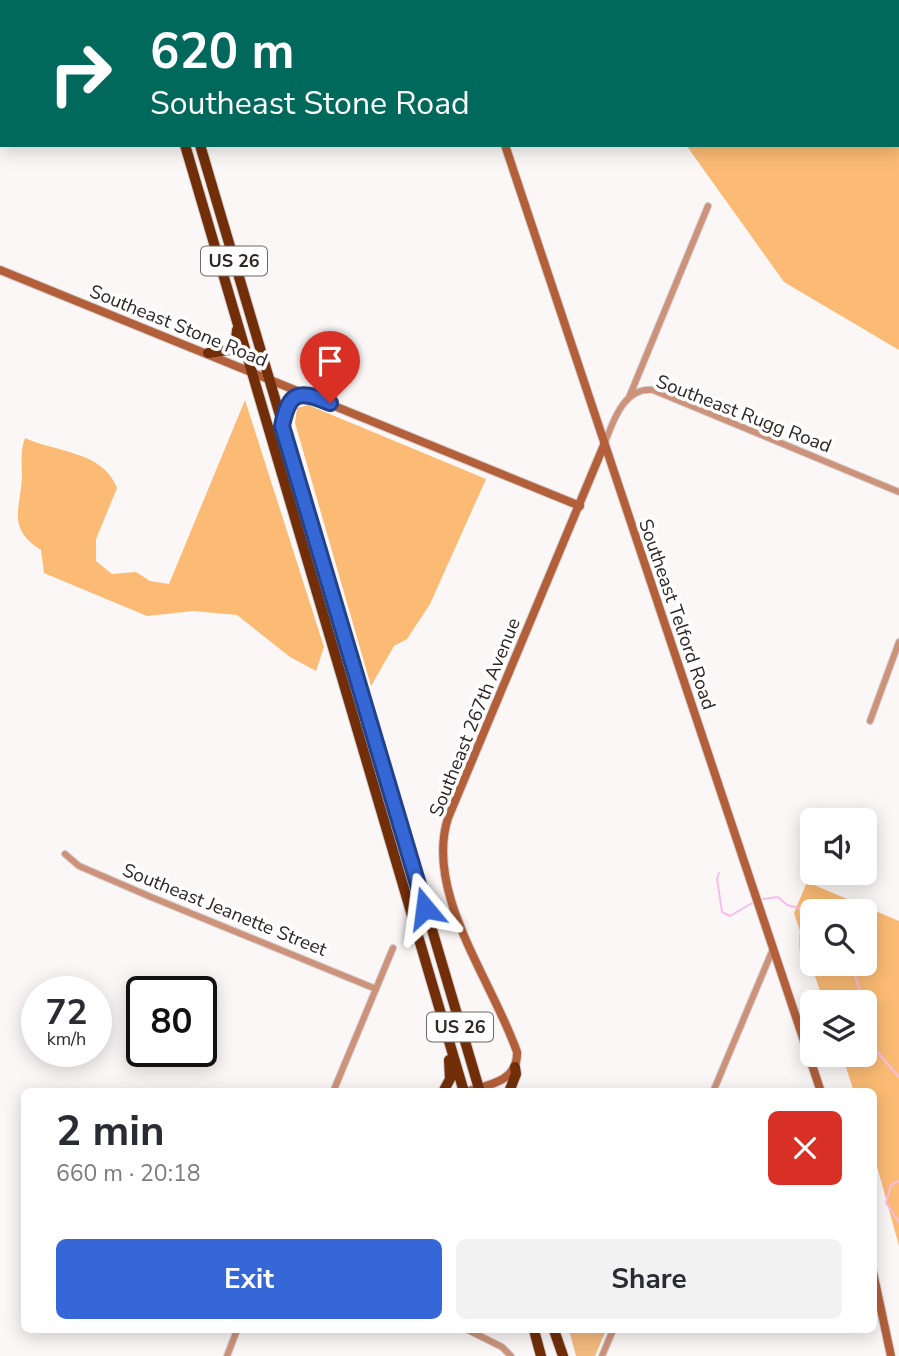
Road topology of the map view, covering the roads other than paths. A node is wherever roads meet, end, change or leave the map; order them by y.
1 (186, 147) edge
2 (201, 147) edge
3 (506, 147) edge
4 (708, 206) dead end
5 (216, 253) junction
6 (0, 270) edge
7 (238, 327) junction
8 (208, 353) junction
9 (259, 374) junction
10 (309, 394) junction
11 (630, 395) junction
12 (282, 426) junction
13 (604, 445) junction
14 (299, 484) junction
15 (899, 492) edge
16 (580, 506) junction
17 (899, 642) edge
18 (870, 721) dead end
19 (65, 854) dead end
20 (393, 948) dead end
21 (774, 949) junction
22 (429, 976) junction
23 (376, 989) junction
24 (446, 1033) junction
25 (515, 1067) junction
26 (335, 1088) edge
27 (445, 1088) edge
28 (464, 1088) edge
29 (478, 1088) edge
30 (479, 1088) edge
31 (484, 1088) edge
32 (511, 1088) edge
33 (715, 1088) edge
34 (820, 1088) edge
35 (877, 1291) edge
36 (236, 1333) edge
37 (474, 1333) edge
38 (535, 1333) edge
39 (555, 1333) edge
40 (612, 1333) edge
41 (227, 1356) edge
42 (511, 1356) edge
43 (541, 1356) edge
44 (563, 1356) edge
45 (602, 1356) edge
46 (891, 1356) edge

1 - 5 highway, US 26
2 - 9 highway, US 26
3 - 13 street, Southeast Telford Road
4 - 11 street
5 - 7 highway, US 26
5 - 9 highway
6 - 8 street, Southeast Stone Road
7 - 8 highway
7 - 9 highway, US 26
8 - 9 street, Southeast Stone Road
9 - 10 street, Southeast Stone Road
9 - 12 highway, US 26
9 - 14 highway
9 - 22 highway, US 26
10 - 12 highway
10 - 16 street, Southeast Stone Road
11 - 13 street, Southeast Rugg Road
11 - 15 street, Southeast Rugg Road
12 - 14 highway, US 26
13 - 16 street, Southeast 267th Avenue
13 - 21 street, Southeast Telford Road
14 - 30 highway, US 26
16 - 25 street, Southeast 267th Avenue
17 - 18 street
19 - 23 street, Southeast Jeanette Street
20 - 23 street
21 - 33 street
21 - 34 street, Southeast Telford Road
22 - 24 highway, US 26
22 - 29 highway
23 - 26 street
24 - 27 highway
24 - 28 highway, US 26
25 - 31 street
25 - 32 highway
35 - 46 street
36 - 41 street
37 - 42 street
38 - 43 highway
39 - 44 highway
40 - 45 street

